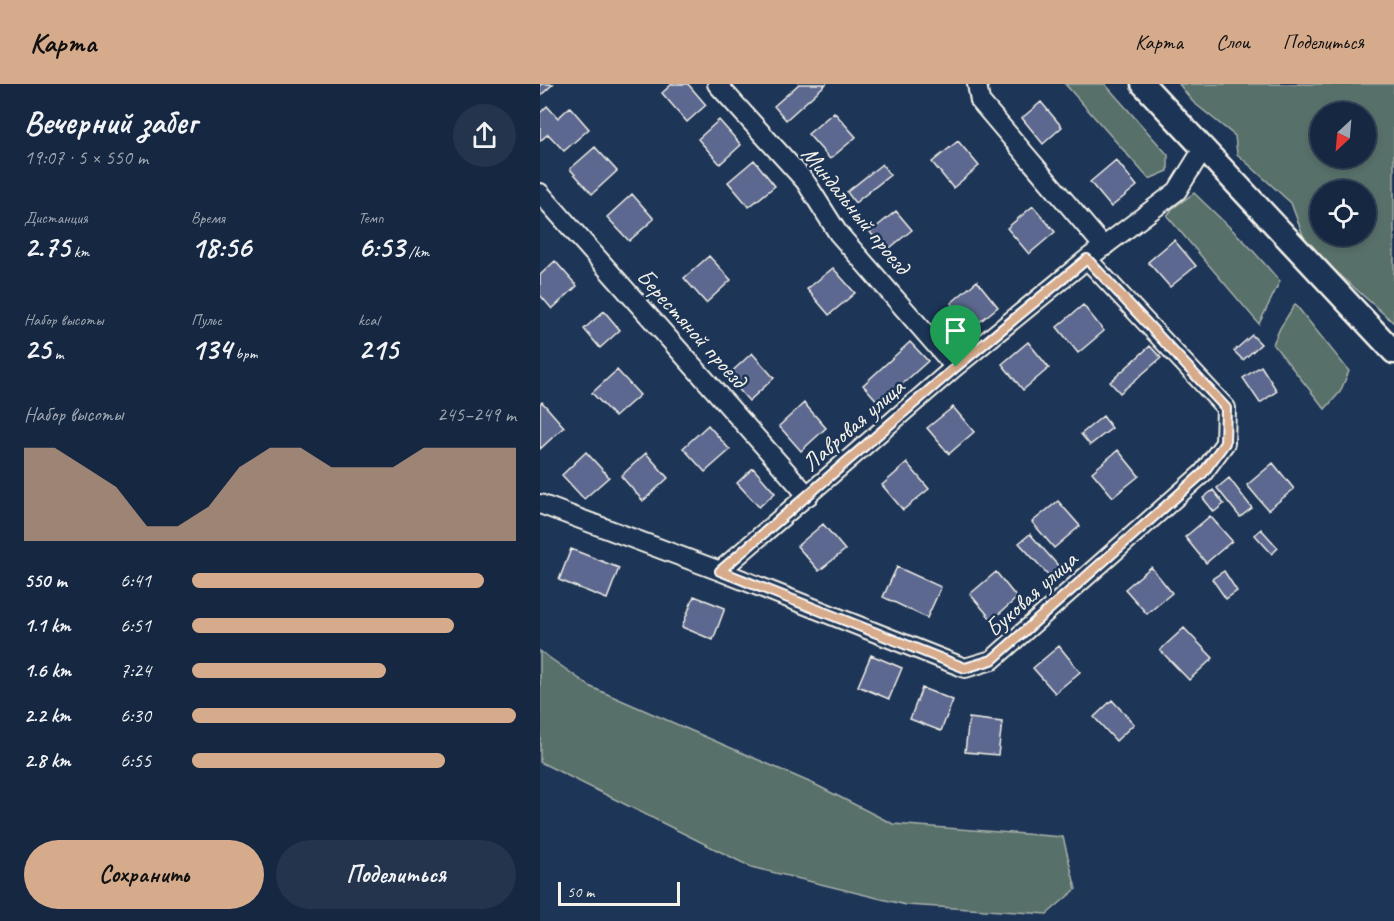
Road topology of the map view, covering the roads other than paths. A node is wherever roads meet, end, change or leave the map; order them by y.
1 (717, 84) edge
2 (977, 84) edge
3 (1143, 84) edge
4 (1203, 149) junction
5 (540, 193) edge
6 (1104, 247) junction
7 (1087, 259) junction
8 (1394, 352) edge
9 (956, 367) junction
10 (808, 495) junction
11 (540, 504) edge
12 (720, 571) junction

1 - 9 street, Миндальный проезд
2 - 6 street
3 - 4 street
4 - 6 street, Лавровая улица
4 - 8 street
5 - 10 street, Берестяной проезд
6 - 7 street, Лавровая улица
7 - 9 street, Лавровая улица
7 - 12 street, Буковая улица
9 - 10 street, Лавровая улица
10 - 12 street, Лавровая улица
11 - 12 street, Буковая улица

